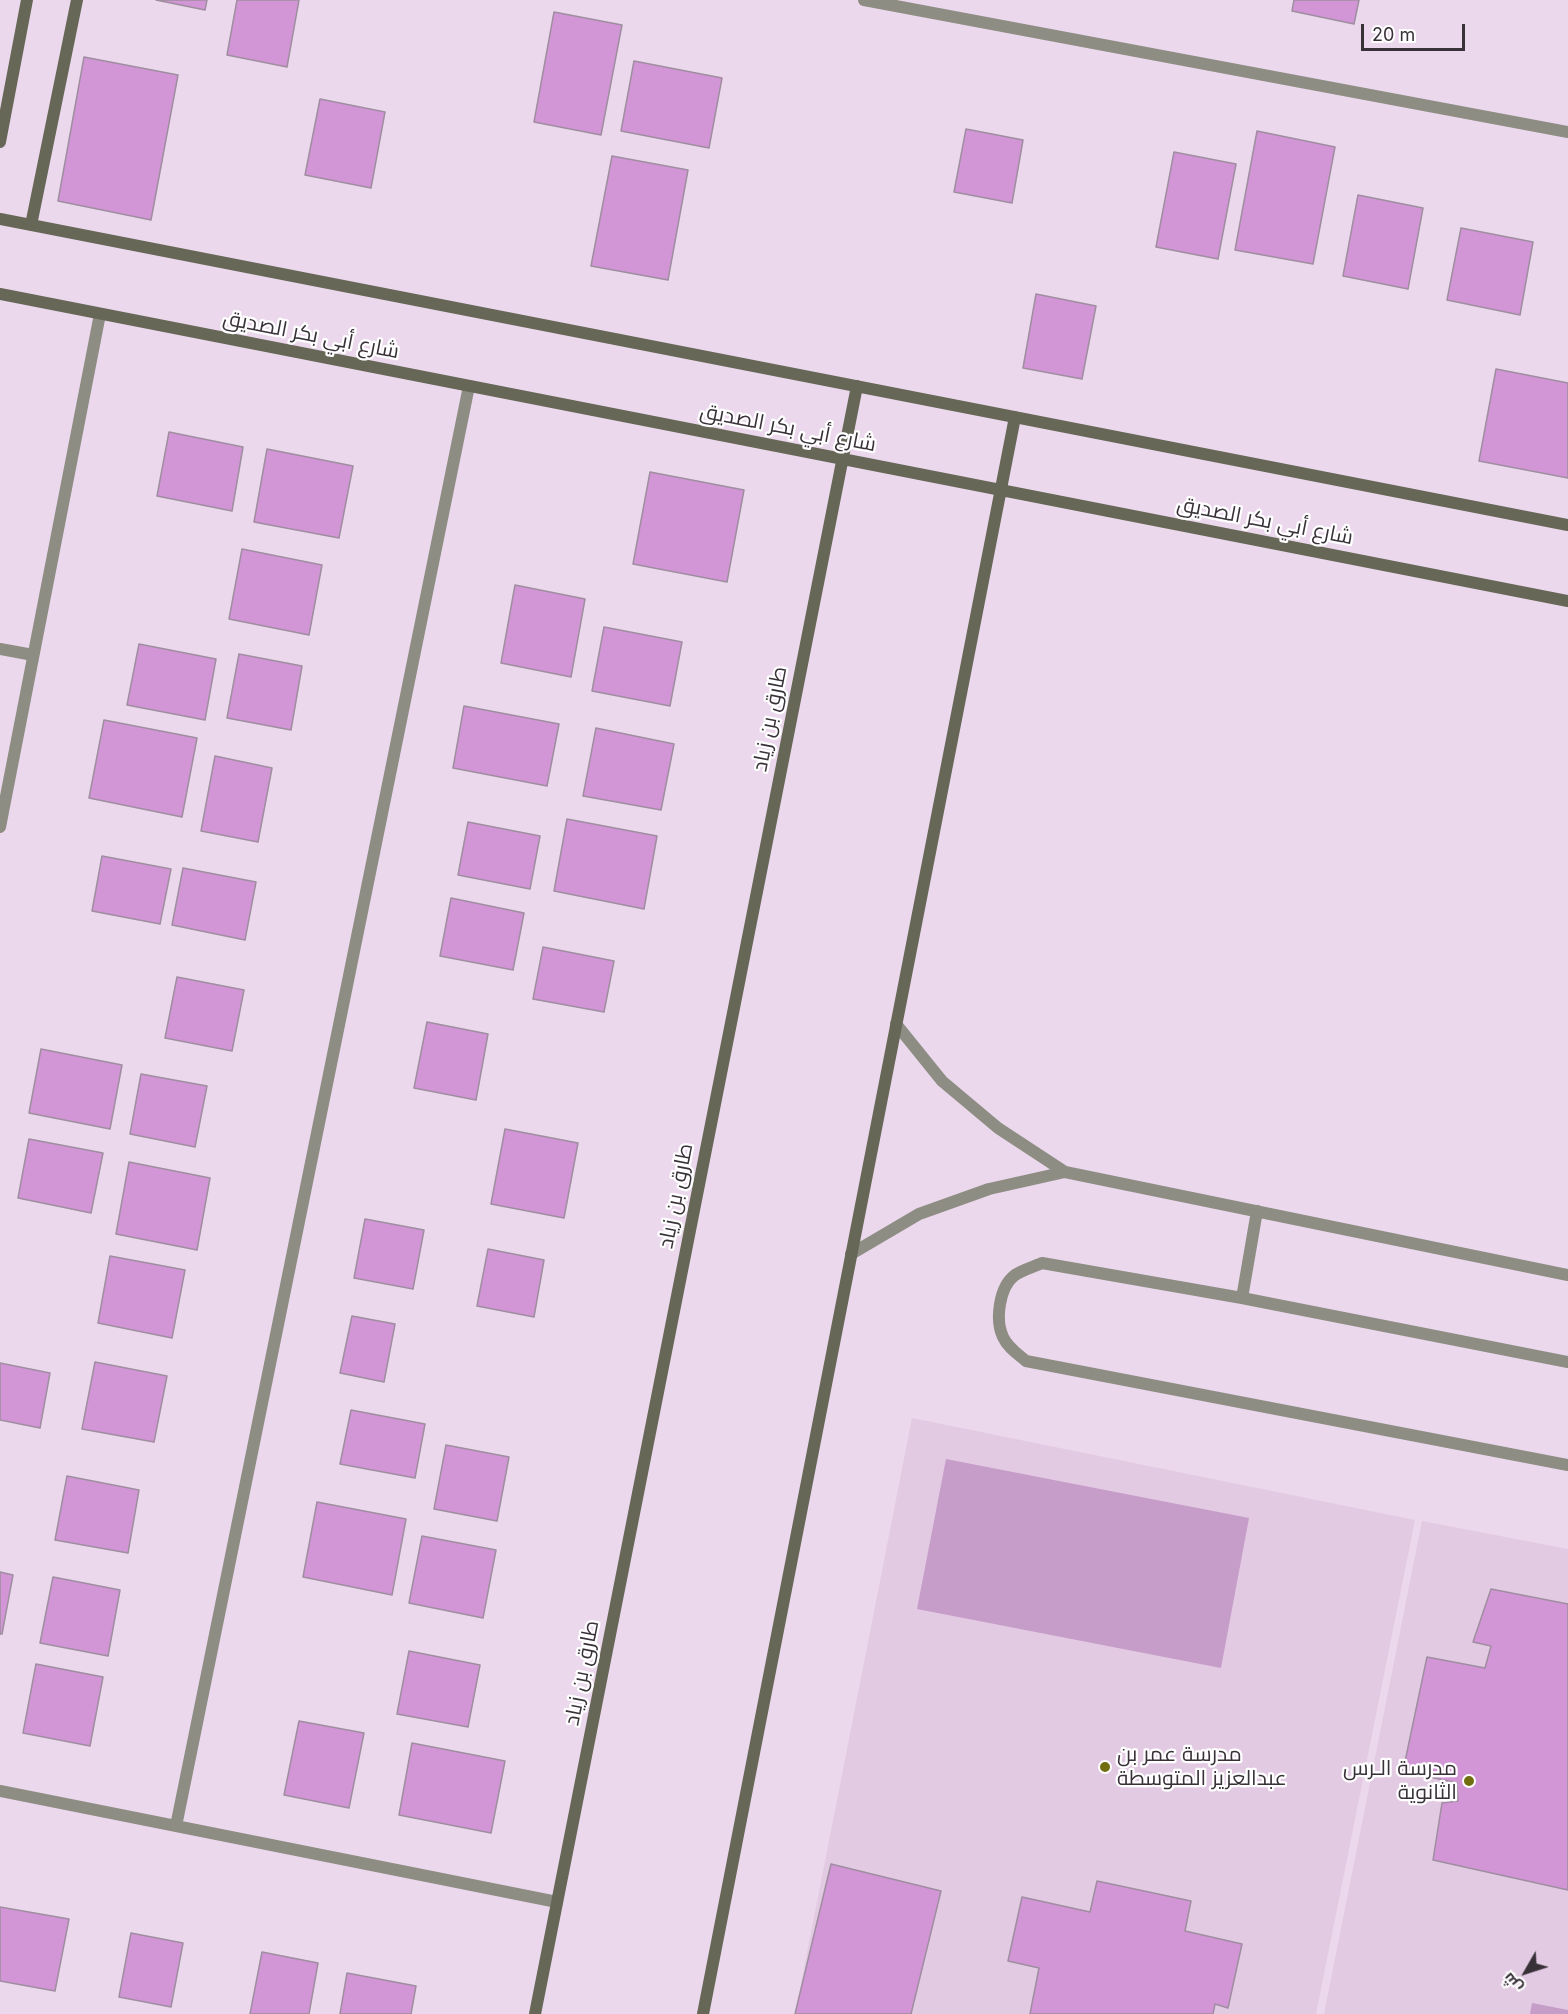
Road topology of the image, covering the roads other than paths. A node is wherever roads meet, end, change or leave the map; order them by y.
1 (27, 0) edge
2 (77, 0) edge
3 (864, 0) edge
4 (1568, 132) edge
5 (0, 141) edge
6 (0, 219) edge
7 (31, 225) junction
8 (0, 294) edge
9 (100, 314) junction
10 (469, 386) junction
11 (857, 386) junction
12 (1015, 417) junction
13 (842, 459) junction
14 (1001, 490) junction
15 (1568, 525) edge
16 (1568, 601) edge
17 (0, 649) edge
18 (33, 655) junction
19 (0, 827) edge
20 (896, 1024) junction
21 (1065, 1172) junction
22 (1257, 1211) junction
23 (851, 1254) junction
24 (1568, 1275) edge
25 (1242, 1298) junction
26 (1568, 1362) edge
27 (1568, 1465) edge
28 (0, 1791) edge
29 (176, 1826) junction
30 (557, 1902) junction
31 (535, 2014) edge
32 (703, 2014) edge

1 - 5 street
2 - 7 street
3 - 4 street
6 - 7 street
7 - 11 street
8 - 9 street, شارع أبي بكر الصديق
9 - 10 street, شارع أبي بكر الصديق
9 - 18 street
10 - 13 street, شارع أبي بكر الصديق
10 - 29 street
11 - 12 street
11 - 13 street, طارق بن زياد
12 - 14 street
12 - 15 street
13 - 14 street, شارع أبي بكر الصديق
13 - 30 street, طارق بن زياد
14 - 16 street, شارع أبي بكر الصديق
14 - 20 street
17 - 18 street
18 - 19 street
20 - 21 street
20 - 23 street
21 - 22 street
21 - 23 street
22 - 24 street
22 - 25 street
23 - 32 street
25 - 26 street
25 - 27 street
28 - 29 street
29 - 30 street
30 - 31 street, طارق بن زياد

